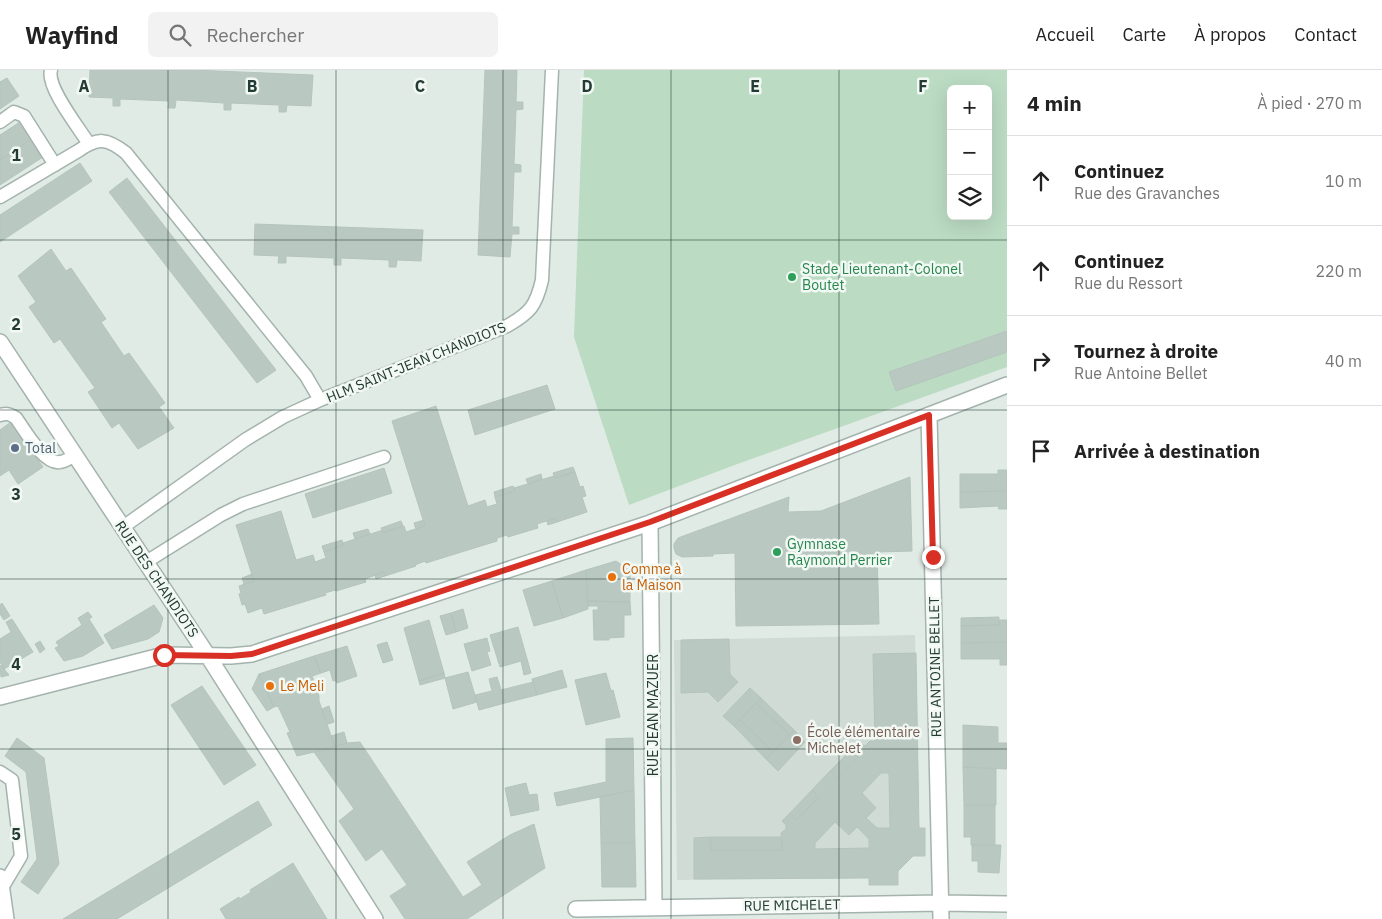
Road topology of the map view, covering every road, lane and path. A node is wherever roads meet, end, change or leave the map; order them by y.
1 (51, 70) edge
2 (552, 70) edge
3 (0, 122) edge
4 (89, 144) junction
5 (55, 165) junction
6 (0, 197) edge
7 (0, 342) edge
8 (1007, 385) edge
9 (320, 400) junction
10 (0, 415) edge
11 (929, 415) junction
12 (75, 455) junction
13 (384, 457) dead end
14 (650, 522) junction
15 (123, 527) junction
16 (146, 562) junction
17 (208, 656) junction
18 (0, 697) edge
19 (0, 772) edge
20 (1, 883) edge
21 (941, 903) junction
22 (1007, 904) edge
23 (654, 907) junction
24 (576, 909) dead end
25 (6, 919) edge
26 (376, 919) edge
27 (941, 919) edge

1 - 4 lane
2 - 9 lane, HLM SAINT-JEAN CHANDIOTS
3 - 5 lane
4 - 5 lane
4 - 9 lane
5 - 6 lane
7 - 12 street, RUE DES CHANDIOTS
8 - 11 street
9 - 15 lane, HLM SAINT-JEAN CHANDIOTS
10 - 12 lane
11 - 14 street
11 - 21 street, RUE ANTOINE BELLET
12 - 15 street, RUE DES CHANDIOTS
13 - 16 lane
14 - 17 street
14 - 23 street, RUE JEAN MAZUER
15 - 16 street, RUE DES CHANDIOTS
16 - 17 street, RUE DES CHANDIOTS
17 - 18 street
17 - 26 street, RUE DES CHANDIOTS
19 - 20 lane
20 - 25 street
21 - 22 street, RUE MICHELET
21 - 23 street, RUE MICHELET
21 - 27 street, RUE ANTOINE BELLET
23 - 24 street, RUE MICHELET

